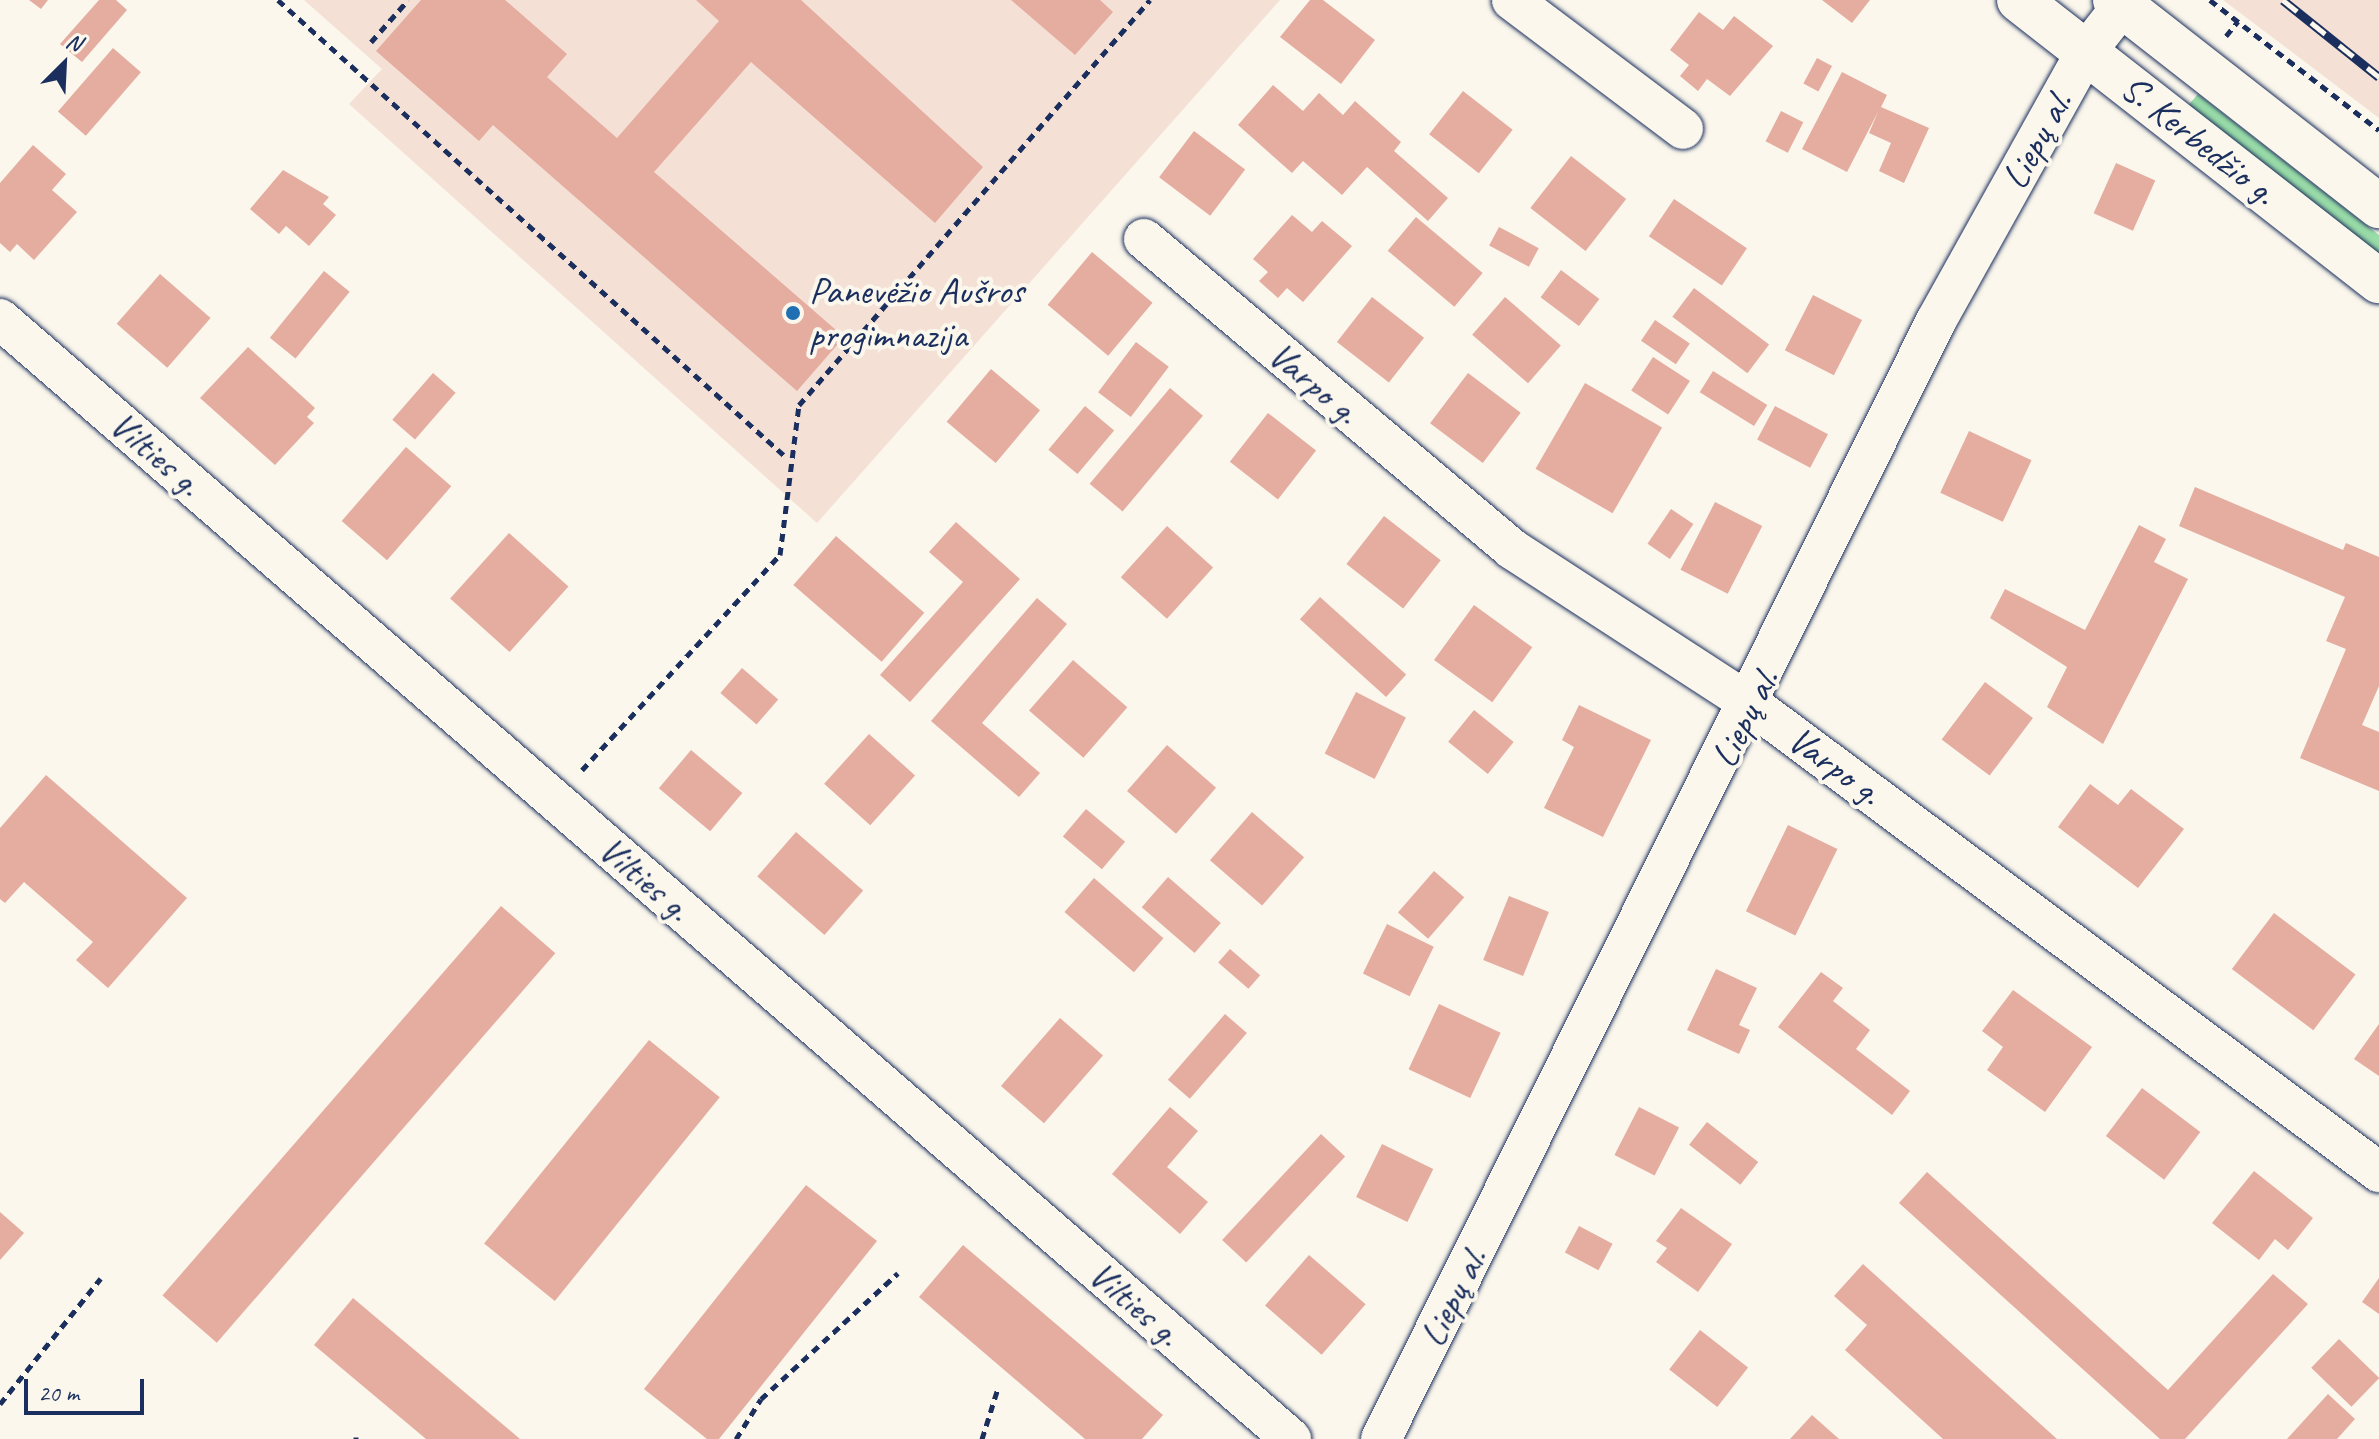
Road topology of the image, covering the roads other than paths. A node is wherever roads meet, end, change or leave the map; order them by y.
1 (1512, 0) edge
2 (2019, 0) edge
3 (2118, 3) edge
4 (2086, 52) junction
5 (1683, 129) dead end
6 (2379, 206) edge
7 (1144, 239) dead end
8 (2379, 281) edge
9 (0, 319) edge
10 (1752, 705) junction
11 (2379, 1172) edge
12 (1291, 1439) edge
13 (1381, 1439) edge

1 - 5 street
2 - 4 main road, S. Kerbedžio g.
3 - 4 street, Liepų al.
3 - 6 main road, S. Kerbedžio g.
4 - 8 main road, S. Kerbedžio g.
4 - 10 street, Liepų al.
7 - 10 street, Varpo g.
9 - 12 street, Vilties g.
10 - 11 street, Varpo g.
10 - 13 street, Liepų al.

